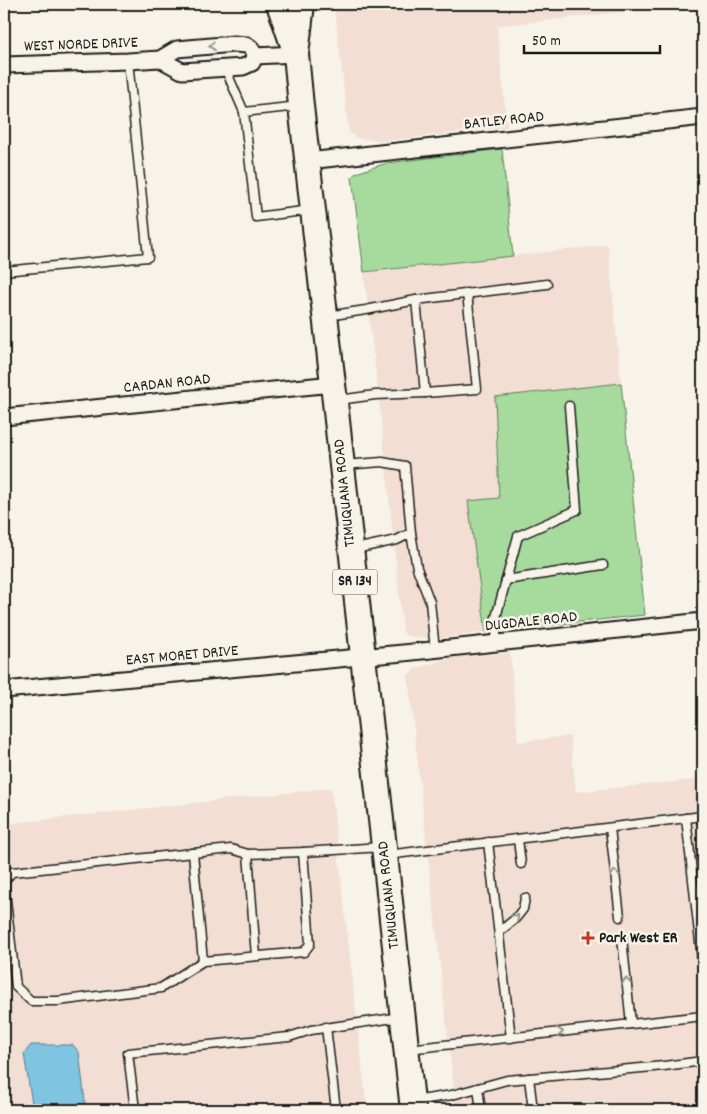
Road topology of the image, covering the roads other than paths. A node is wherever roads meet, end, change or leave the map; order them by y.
1 (279, 4) edge
2 (302, 4) edge
3 (296, 54) junction
4 (255, 56) junction
5 (160, 59) junction
6 (128, 61) junction
7 (4, 65) edge
8 (225, 68) junction
9 (301, 106) junction
10 (244, 112) junction
11 (703, 117) edge
12 (308, 160) junction
13 (313, 210) junction
14 (4, 271) edge
15 (547, 284) dead end
16 (467, 293) junction
17 (416, 300) junction
18 (325, 316) junction
19 (334, 392) junction
20 (425, 393) junction
21 (569, 406) dead end
22 (4, 417) edge
23 (342, 466) junction
24 (411, 533) junction
25 (351, 550) junction
26 (603, 565) dead end
27 (506, 580) junction
28 (703, 621) edge
29 (497, 643) junction
30 (435, 650) junction
31 (363, 657) junction
32 (4, 690) edge
33 (703, 816) edge
34 (686, 818) junction
35 (610, 828) junction
36 (518, 839) junction
37 (488, 842) junction
38 (384, 851) junction
39 (303, 852) junction
40 (193, 853) junction
41 (248, 854) junction
42 (522, 864) dead end
43 (4, 882) edge
44 (525, 898) dead end
45 (620, 917) dead end
46 (498, 932) junction
47 (622, 938) dead end
48 (256, 956) junction
49 (203, 961) junction
50 (703, 969) edge
51 (403, 1016) junction
52 (703, 1016) edge
53 (631, 1024) junction
54 (326, 1027) junction
55 (511, 1038) junction
56 (406, 1050) junction
57 (703, 1061) edge
58 (529, 1078) junction
59 (478, 1088) junction
60 (412, 1106) edge
61 (135, 1110) edge
62 (336, 1110) edge
63 (481, 1110) edge
64 (533, 1110) edge

1 - 3 main road, TIMUQUANA ROAD / SR 134
2 - 3 main road, TIMUQUANA ROAD / SR 134
3 - 4 street, WEST NORDE DRIVE
3 - 9 main road, TIMUQUANA ROAD / SR 134
4 -> 5 street, WEST NORDE DRIVE
4 - 8 street, WEST NORDE DRIVE
5 - 6 street, WEST NORDE DRIVE
5 - 8 street, WEST NORDE DRIVE
6 - 7 street, WEST NORDE DRIVE
6 - 14 lane
8 - 10 lane
9 - 10 lane
9 - 12 main road, TIMUQUANA ROAD / SR 134
10 - 13 lane
11 - 12 street, BATLEY ROAD
12 - 13 main road, TIMUQUANA ROAD / SR 134
13 - 18 main road, TIMUQUANA ROAD / SR 134
15 - 16 lane
16 - 17 lane
16 - 20 lane
17 - 18 lane
17 - 20 lane
18 - 19 main road, TIMUQUANA ROAD / SR 134
19 - 20 lane
19 - 22 street, CARDAN ROAD
19 - 23 main road, TIMUQUANA ROAD / SR 134
21 - 27 lane
23 - 24 lane
23 - 25 main road, TIMUQUANA ROAD / SR 134
24 - 25 lane
24 - 30 lane
25 - 31 main road, TIMUQUANA ROAD / SR 134
26 - 27 lane
27 - 29 lane
28 - 29 street, DUGDALE ROAD
29 - 30 street, DUGDALE ROAD
30 - 31 street, DUGDALE ROAD
31 - 32 street, EAST MORET DRIVE
31 - 38 main road, TIMUQUANA ROAD / SR 134
33 - 34 lane
34 - 35 lane
34 - 50 lane
35 - 36 lane
45 -> 35 lane
36 - 37 lane
36 - 42 lane
37 - 38 lane
37 - 46 lane
38 - 39 lane
38 - 51 main road, TIMUQUANA ROAD / SR 134
39 - 41 lane
39 - 48 lane
40 - 41 lane
40 - 43 lane
40 - 49 lane
41 - 48 lane
43 - 49 lane
46 -> 44 lane
46 - 55 lane
53 -> 47 lane
48 - 49 lane
51 - 54 lane
51 - 56 main road, TIMUQUANA ROAD / SR 134
52 - 53 lane
55 -> 53 lane
54 - 61 lane
54 - 62 lane
55 - 56 lane
56 - 60 main road, TIMUQUANA ROAD / SR 134
57 - 58 lane
58 - 59 lane
58 - 64 lane
59 - 60 lane
59 - 63 lane

